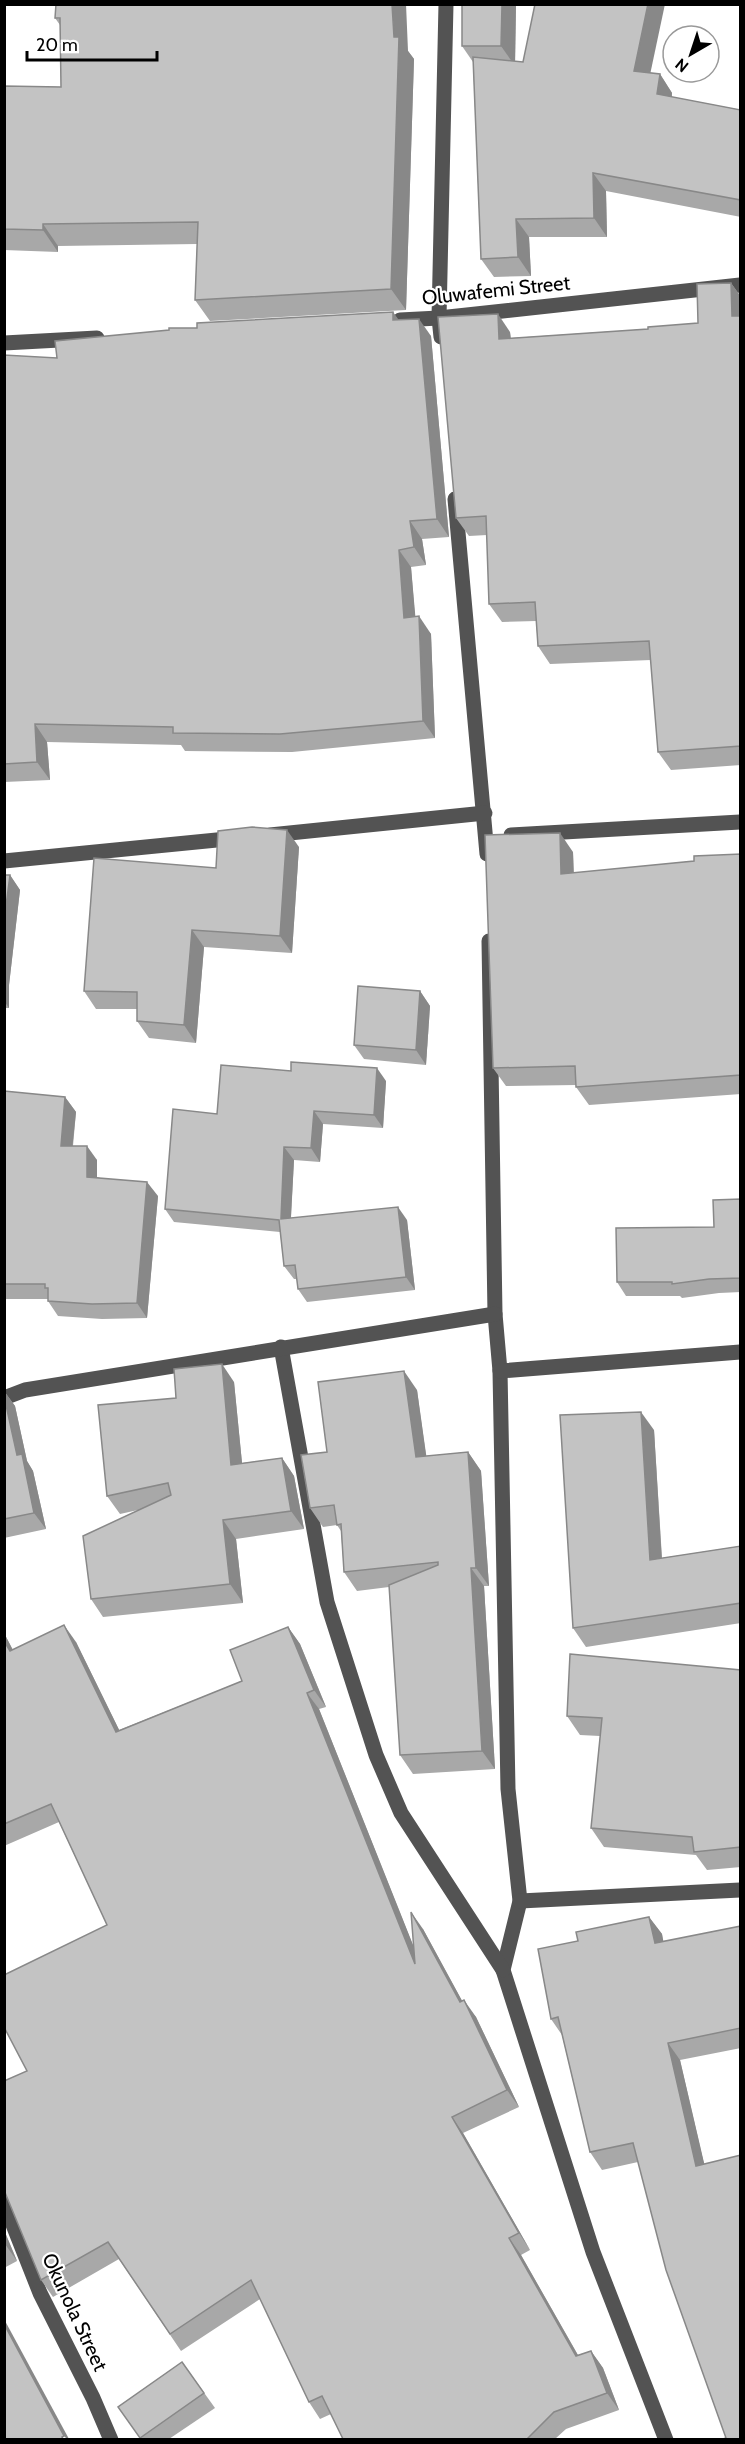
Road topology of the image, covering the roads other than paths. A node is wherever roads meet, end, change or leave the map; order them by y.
1 (446, 4) edge
2 (741, 285) edge
3 (439, 318) junction
4 (380, 321) edge
5 (110, 337) edge
6 (4, 343) edge
7 (442, 353) edge
8 (454, 483) edge
9 (485, 813) junction
10 (741, 822) edge
11 (487, 837) junction
12 (4, 861) edge
13 (488, 872) edge
14 (489, 920) edge
15 (495, 1314) junction
16 (281, 1347) junction
17 (741, 1352) edge
18 (500, 1371) junction
19 (4, 1398) edge
20 (741, 1890) edge
21 (520, 1901) junction
22 (503, 1970) junction
23 (4, 2202) edge
24 (111, 2439) edge
25 (666, 2439) edge

1 - 3 street
2 - 3 street, Oluwafemi Street
3 - 4 street, Oluwafemi Street
3 - 7 street
5 - 6 street
8 - 9 street
9 - 11 street
9 - 12 street
10 - 11 street
11 - 13 street
14 - 15 street
15 - 16 street
15 - 18 street
16 - 19 street
16 - 22 street
17 - 18 street
18 - 21 street
20 - 21 street
21 - 22 street
22 - 25 street
23 - 24 street, Okunola Street

